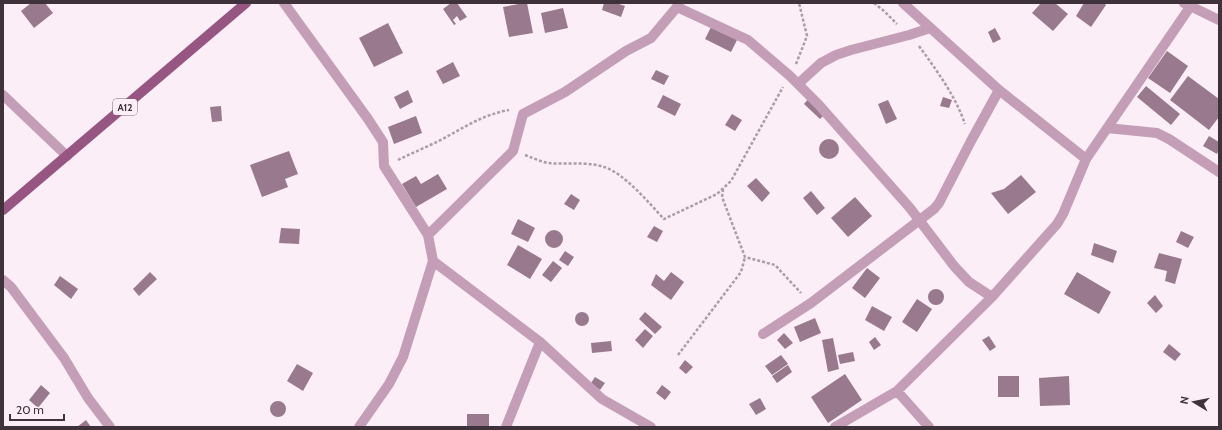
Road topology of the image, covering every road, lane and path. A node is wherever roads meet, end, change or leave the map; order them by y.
1 (246, 3) edge
2 (284, 3) edge
3 (799, 3) edge
4 (874, 3) edge
5 (904, 3) edge
6 (678, 5) edge
7 (1187, 5) edge
8 (1219, 20) edge
9 (930, 28) junction
10 (909, 36) junction
11 (790, 76) junction
12 (798, 84) junction
13 (1000, 90) junction
14 (3, 95) edge
15 (523, 114) junction
16 (1106, 128) junction
17 (971, 141) junction
18 (513, 151) junction
19 (67, 156) junction
20 (1086, 159) junction
21 (384, 166) junction
22 (1219, 172) edge
23 (723, 189) junction
24 (3, 210) edge
25 (920, 220) junction
26 (428, 235) junction
27 (745, 257) junction
28 (433, 261) junction
29 (3, 280) edge
30 (992, 297) junction
31 (811, 303) junction
32 (763, 334) dead end
33 (540, 342) junction
34 (678, 355) dead end
35 (896, 391) junction
36 (110, 427) edge
37 (359, 427) edge
38 (506, 427) edge
39 (651, 427) edge
40 (835, 427) edge
41 (929, 427) edge

1 - 19 main road, A12
2 - 21 street
3 - 11 path
4 - 10 path
5 - 9 street
6 - 11 street
6 - 15 street
7 - 8 street
7 - 16 street
9 - 10 street
9 - 13 street
10 - 12 street
10 - 17 path
11 - 12 street
11 - 23 path
12 - 25 street
13 - 17 street
13 - 20 street
14 - 19 street
15 - 18 street
15 - 21 path
16 - 20 street
16 - 22 street
17 - 25 street
18 - 23 path
18 - 26 street
19 - 24 main road, A12
20 - 30 street
21 - 26 street
23 - 27 path
25 - 30 street
25 - 31 street
26 - 28 street
27 - 31 path
27 - 34 path
28 - 33 street
28 - 37 street
29 - 36 street
30 - 35 street
31 - 32 street
33 - 38 street
33 - 39 street
35 - 40 street
35 - 41 street

